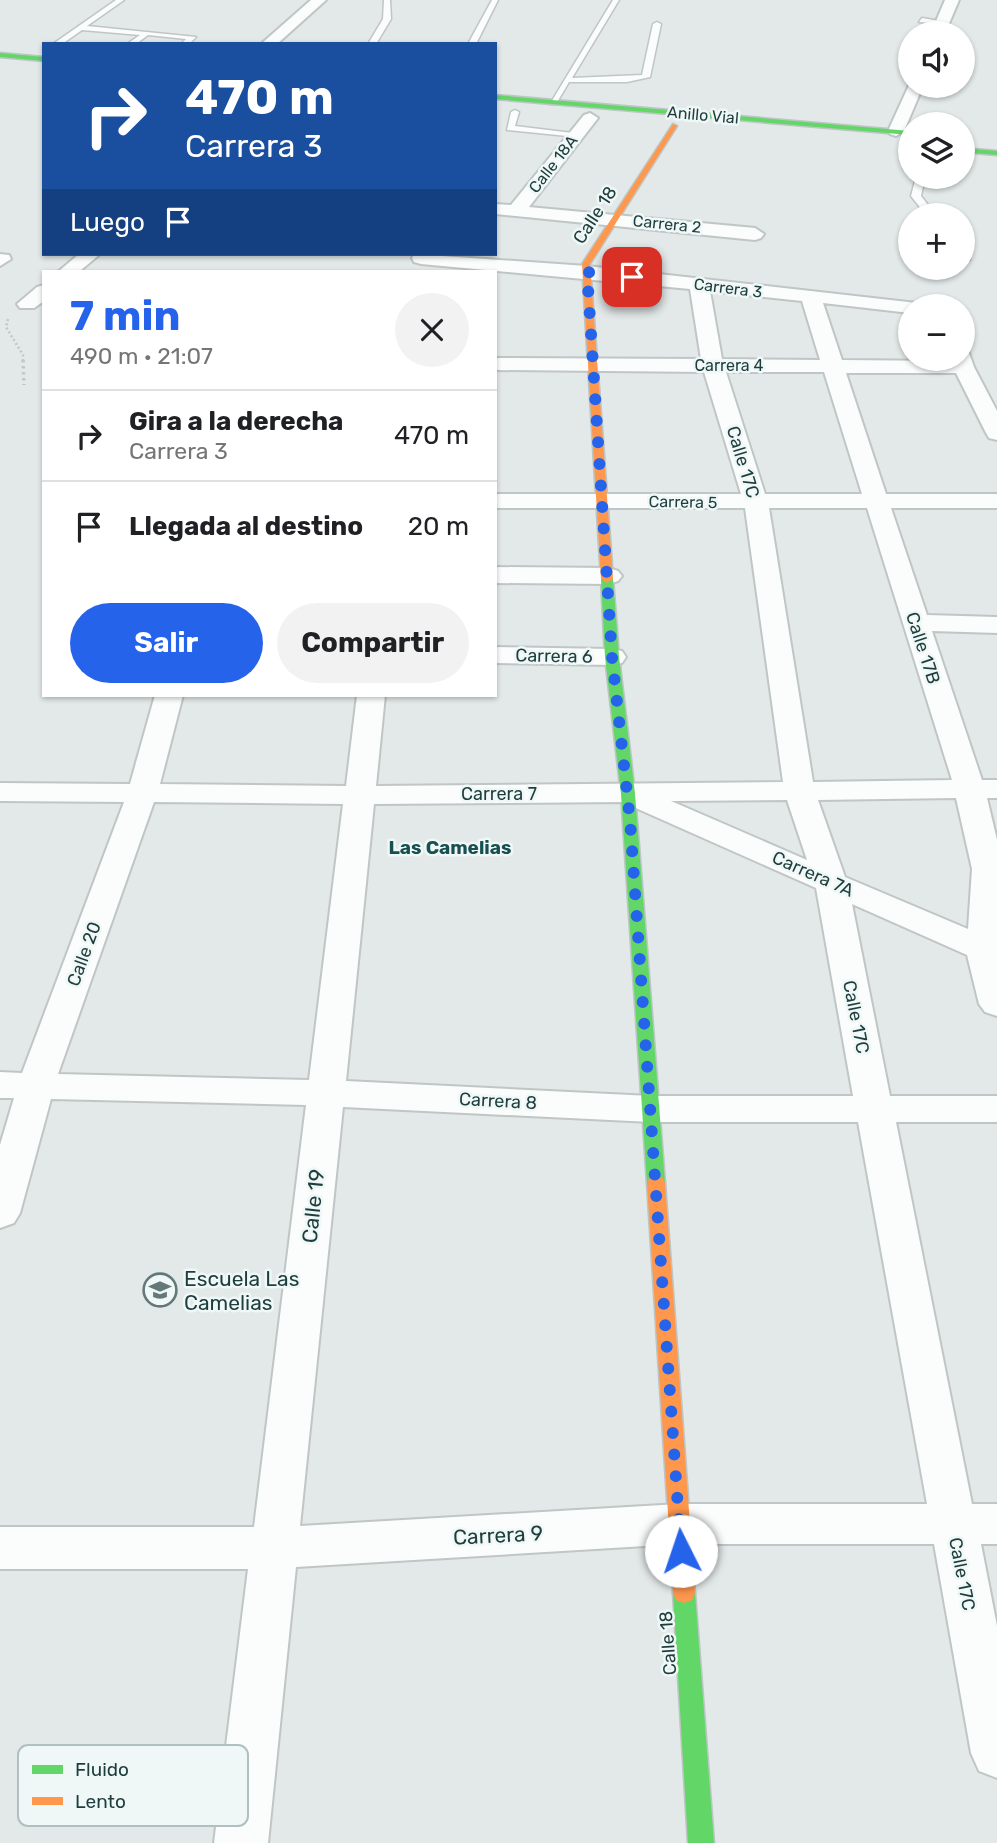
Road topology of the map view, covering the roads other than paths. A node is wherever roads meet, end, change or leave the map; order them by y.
1 (121, 0) edge
2 (319, 0) edge
3 (387, 0) edge
4 (495, 0) edge
5 (616, 0) edge
6 (952, 0) edge
7 (943, 21) edge
8 (657, 24) dead end
9 (80, 28) junction
10 (147, 33) junction
11 (60, 42) edge
12 (134, 42) edge
13 (187, 42) edge
14 (270, 42) edge
15 (373, 42) edge
16 (473, 42) edge
17 (0, 55) edge
18 (42, 60) edge
19 (0, 67) edge
20 (567, 80) junction
21 (497, 97) edge
22 (553, 102) junction
23 (497, 110) edge
24 (515, 112) junction
25 (590, 118) junction
26 (673, 126) junction
27 (898, 132) edge
28 (577, 134) junction
29 (975, 138) edge
30 (997, 140) edge
31 (898, 144) edge
32 (975, 151) edge
33 (997, 153) edge
34 (497, 209) edge
35 (517, 210) junction
36 (617, 219) junction
37 (755, 234) dead end
38 (88, 256) edge
39 (421, 261) edge
40 (69, 270) edge
41 (587, 272) junction
42 (699, 285) junction
43 (811, 298) junction
44 (898, 306) edge
45 (497, 364) edge
46 (898, 364) edge
47 (592, 365) junction
48 (834, 365) junction
49 (713, 366) junction
50 (967, 371) edge
51 (997, 433) edge
52 (878, 500) junction
53 (497, 501) edge
54 (604, 501) junction
55 (997, 501) edge
56 (756, 502) junction
57 (497, 575) edge
58 (609, 576) junction
59 (915, 623) junction
60 (997, 625) edge
61 (497, 655) edge
62 (612, 657) junction
63 (168, 697) edge
64 (372, 697) edge
65 (983, 788) edge
66 (0, 792) edge
67 (800, 793) junction
68 (142, 794) junction
69 (628, 794) junction
70 (360, 795) junction
71 (831, 882) junction
72 (990, 952) edge
73 (997, 1004) edge
74 (18, 1085) edge
75 (326, 1093) junction
76 (651, 1109) junction
77 (997, 1110) edge
78 (873, 1111) junction
79 (0, 1213) edge
80 (679, 1524) junction
81 (975, 1524) edge
82 (0, 1548) edge
83 (274, 1548) junction
84 (997, 1754) edge
85 (248, 1780) edge
86 (701, 1843) edge

1 - 9 lane
2 - 14 street
3 - 15 lane
4 - 16 lane
5 - 20 lane
6 - 7 street
8 - 20 lane
9 - 10 lane
9 - 11 lane
10 - 12 lane
10 - 13 lane
17 - 18 main road
18 - 19 main road
20 - 22 lane
21 - 22 main road, Anillo Vial
22 - 27 main road, Anillo Vial
23 - 24 main road, Anillo Vial
24 - 25 main road, Anillo Vial
24 - 28 lane
25 - 26 main road, Anillo Vial
25 - 28 street, Calle 18A
26 - 31 main road, Anillo Vial
26 - 36 main road, Calle 18
28 - 35 street, Calle 18A
29 - 30 main road
32 - 33 main road
34 - 35 street, Carrera 2
35 - 36 street, Carrera 2
36 - 37 street, Carrera 2
36 - 41 main road, Calle 18
38 - 40 street
39 - 41 street, Carrera 3
41 - 42 street, Carrera 3
41 - 47 main road, Calle 18
42 - 43 street, Carrera 3
42 - 49 street, Calle 17C
43 - 44 street, Carrera 3
43 - 48 street, Calle 17B
45 - 47 street, Carrera 4
46 - 48 street, Carrera 4
47 - 49 street, Carrera 4
47 - 54 main road, Calle 18
48 - 49 street, Carrera 4
48 - 52 street, Calle 17B
49 - 56 street, Calle 17C
50 - 51 street
52 - 55 street, Carrera 5
52 - 56 street, Carrera 5
52 - 59 street, Calle 17B
53 - 54 street, Carrera 5
54 - 56 street, Carrera 5
54 - 58 main road, Calle 18
56 - 67 street, Calle 17C
57 - 58 street
58 - 62 main road, Calle 18
59 - 60 street
59 - 65 street, Calle 17B
61 - 62 street, Carrera 6
62 - 69 main road, Calle 18
63 - 68 street, Calle 20
64 - 70 street, Calle 19
65 - 67 street, Carrera 7
65 - 72 street, Calle 17B
66 - 68 street, Carrera 7
67 - 69 street, Carrera 7
67 - 71 street, Calle 17C
68 - 70 street, Carrera 7
68 - 74 street, Calle 20
69 - 70 street, Carrera 7
69 - 71 street, Carrera 7A
69 - 76 main road, Calle 18
70 - 75 street, Calle 19
71 - 72 street, Carrera 7A
71 - 78 street, Calle 17C
72 - 73 street, Calle 17B
74 - 75 street, Carrera 8
74 - 79 street, Calle 20
75 - 76 street, Carrera 8
75 - 83 street, Calle 19
76 - 78 street, Carrera 8
76 - 80 main road, Calle 18
77 - 78 street, Carrera 8
78 - 81 street, Calle 17C
80 - 81 street, Carrera 9
80 - 83 street, Carrera 9
80 - 86 main road, Calle 18
81 - 84 street, Calle 17C
82 - 83 street, Carrera 9
83 - 85 street, Calle 19

